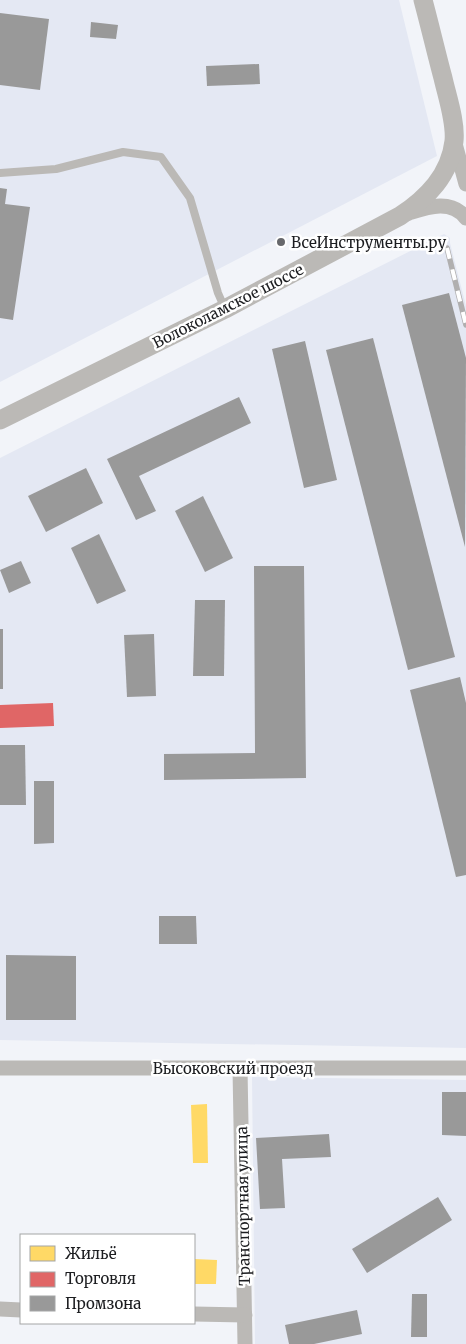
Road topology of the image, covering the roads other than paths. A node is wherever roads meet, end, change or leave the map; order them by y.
1 (423, 0) edge
2 (454, 140) junction
3 (0, 173) edge
4 (466, 184) edge
5 (400, 216) junction
6 (466, 218) edge
7 (225, 309) junction
8 (0, 420) edge
9 (0, 1068) edge
10 (240, 1068) junction
11 (466, 1068) edge
12 (0, 1309) edge
13 (20, 1310) edge
14 (195, 1314) edge
15 (245, 1315) junction
16 (245, 1344) edge

1 - 2 street, Волоколамское шоссе
2 - 4 street
2 - 5 street, Волоколамское шоссе
3 - 7 lane
5 - 6 street
5 - 7 street, Волоколамское шоссе
7 - 8 street, Волоколамское шоссе
9 - 10 street, Высоковский проезд
10 - 11 street, Высоковский проезд
10 - 15 street, Транспортная улица
12 - 13 street
14 - 15 street
15 - 16 street, Транспортная улица

